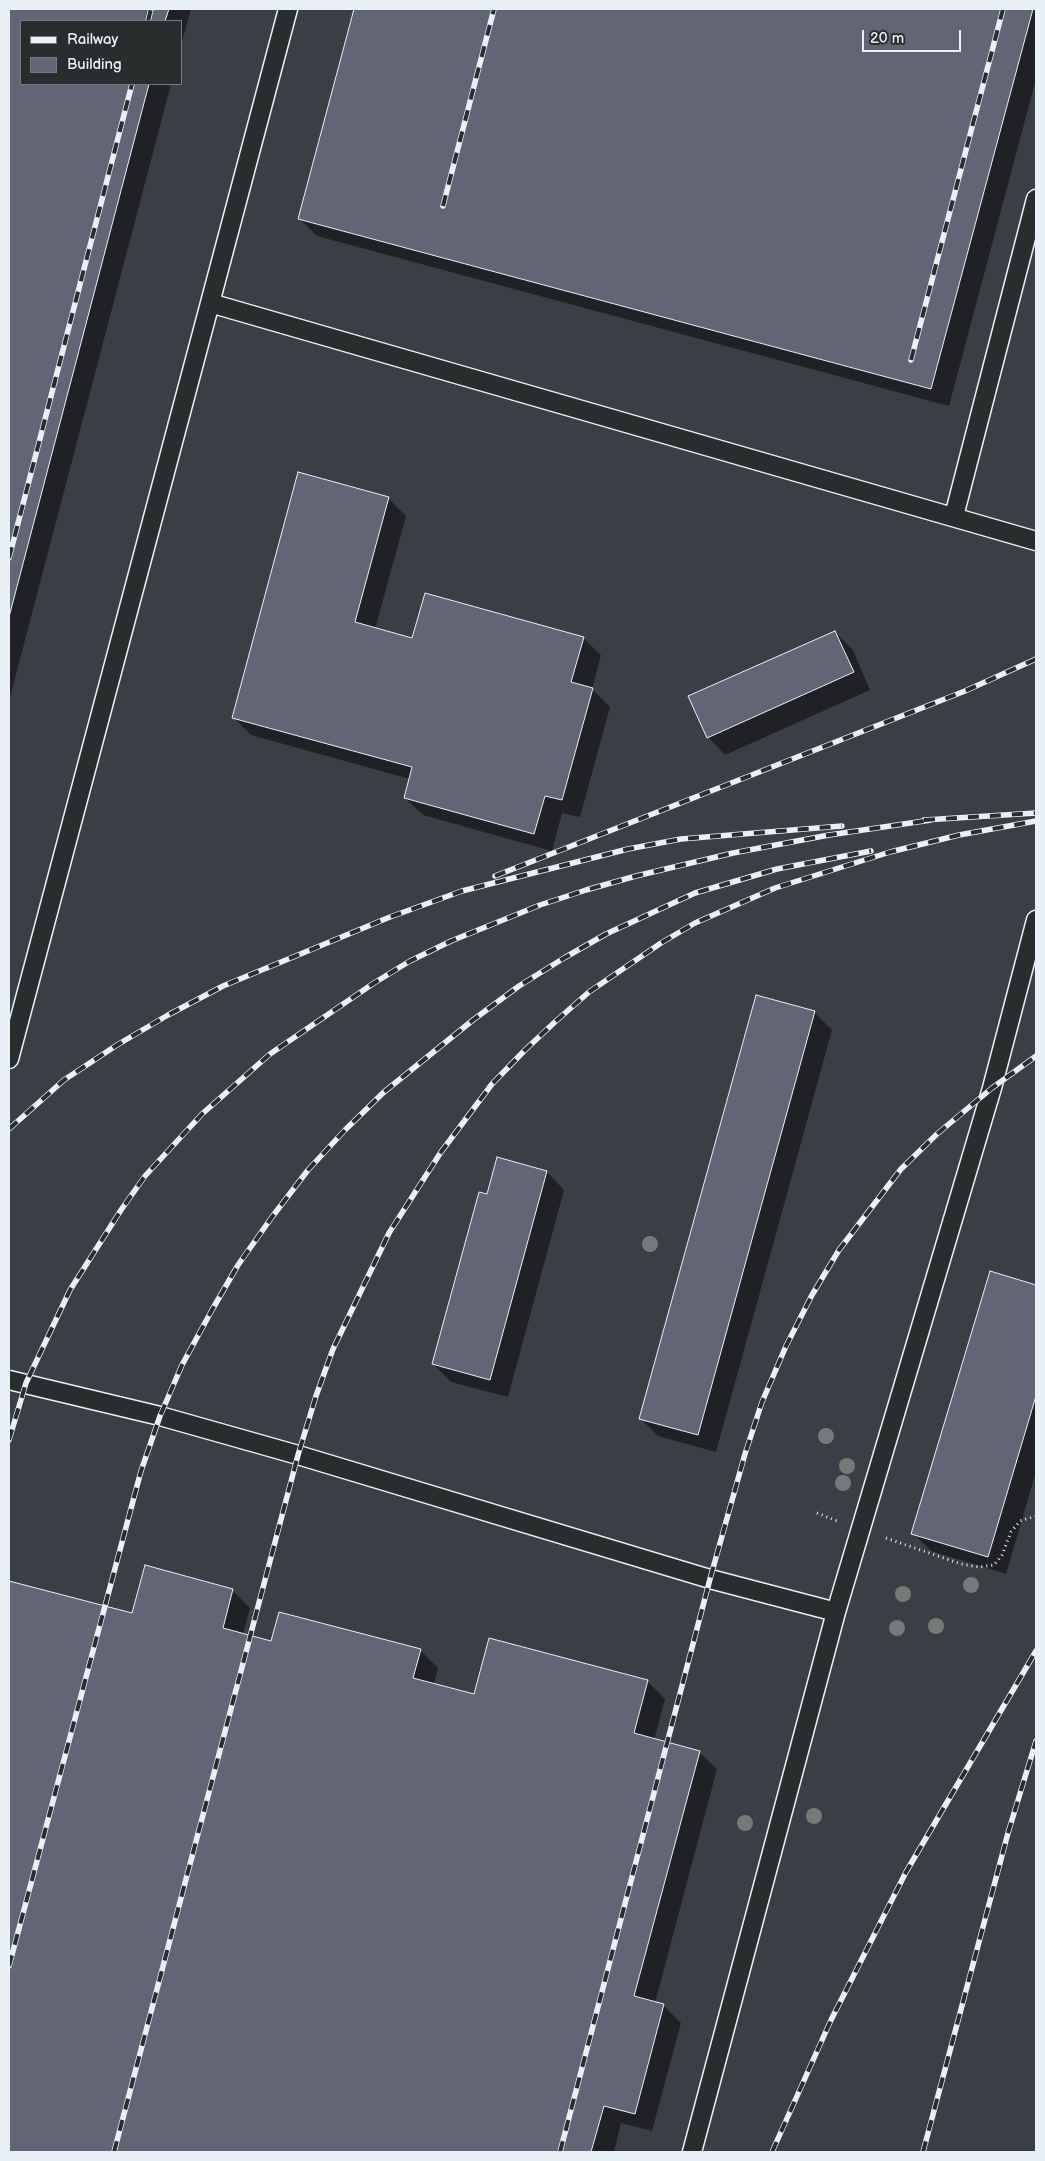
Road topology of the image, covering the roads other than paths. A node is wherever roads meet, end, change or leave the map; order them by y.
1 (288, 9) edge
2 (1036, 199) edge
3 (210, 303) junction
4 (954, 516) junction
5 (1036, 541) edge
6 (1036, 920) edge
7 (9, 1059) edge
8 (9, 1380) edge
9 (836, 1612) junction
10 (692, 2152) edge

1 - 3 lane
2 - 4 lane
3 - 4 lane
3 - 7 lane
4 - 5 lane
6 - 9 lane
8 - 9 lane
9 - 10 lane

